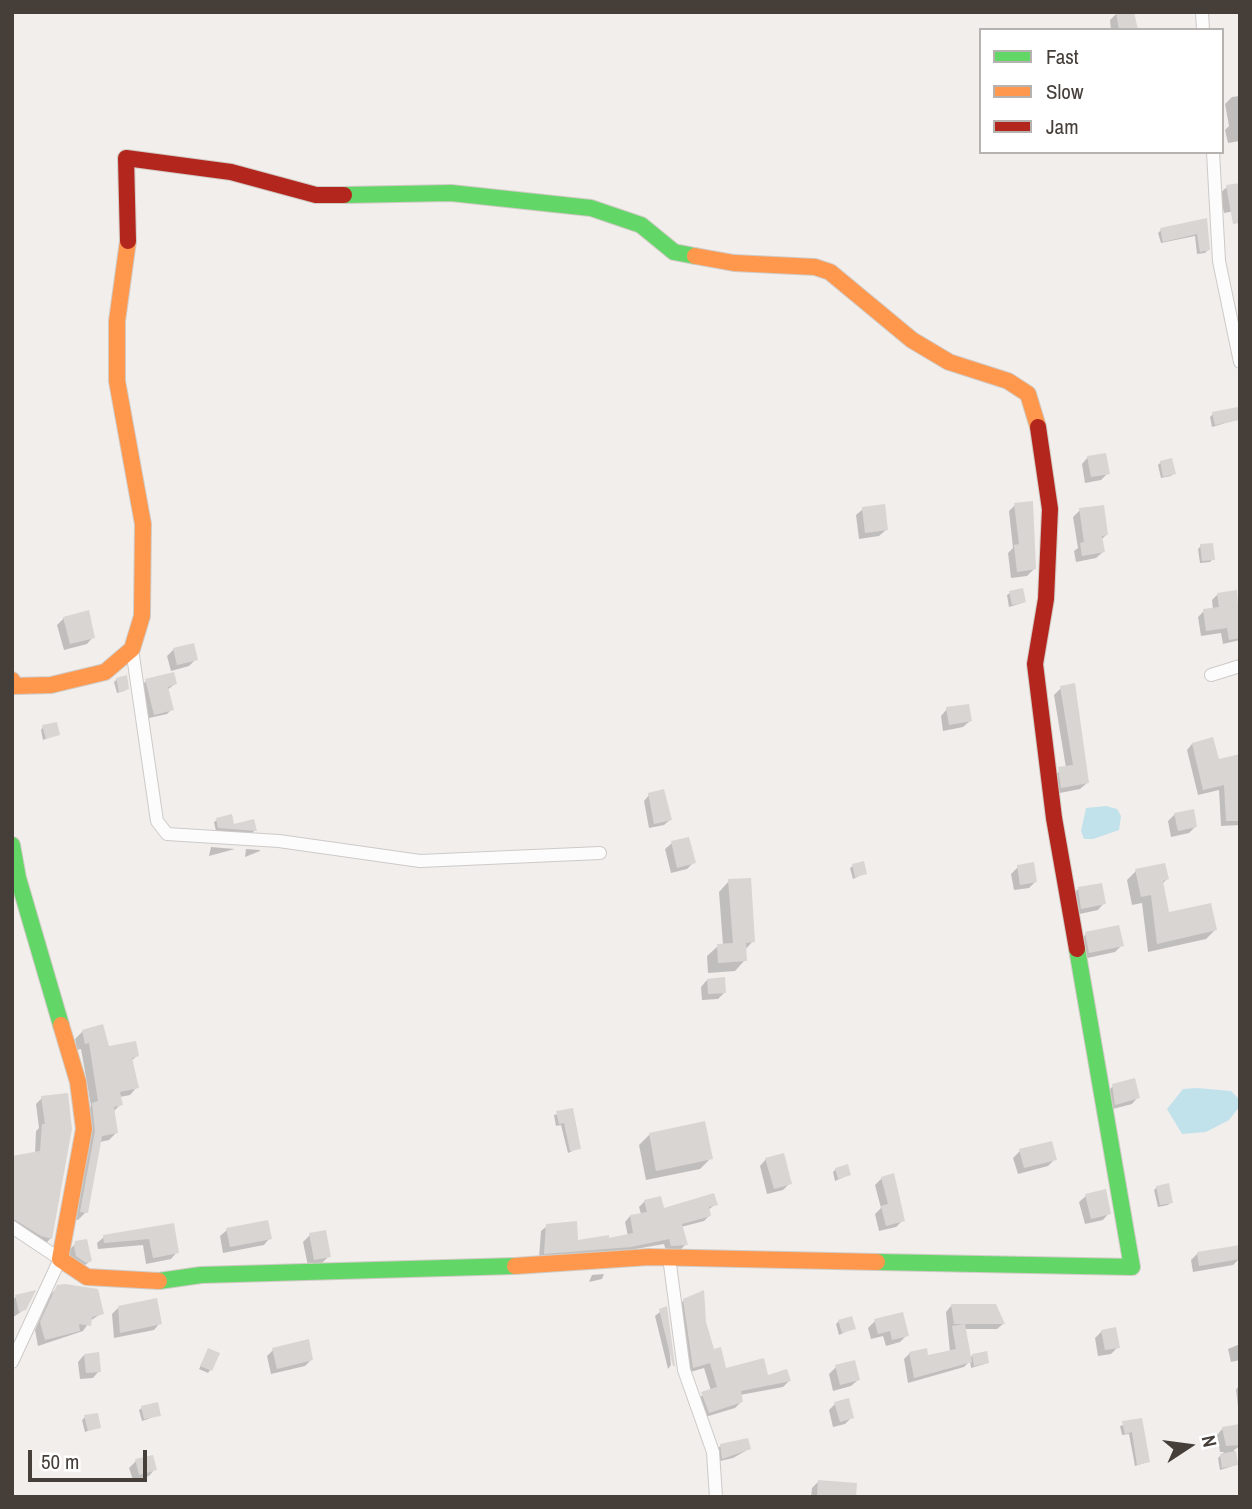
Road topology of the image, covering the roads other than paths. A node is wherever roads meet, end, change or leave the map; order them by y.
1 (1213, 154) edge
2 (1240, 362) edge
3 (132, 649) junction
4 (1240, 666) edge
5 (1212, 674) dead end
6 (13, 686) edge
7 (12, 845) edge
8 (600, 853) dead end
9 (12, 1227) edge
10 (669, 1257) junction
11 (60, 1259) junction
12 (12, 1362) edge
13 (716, 1497) edge

1 - 2 street
3 - 6 street
3 - 8 street
3 - 10 street
4 - 5 street
7 - 11 street
9 - 11 street
10 - 11 street
10 - 13 street
11 - 12 street

